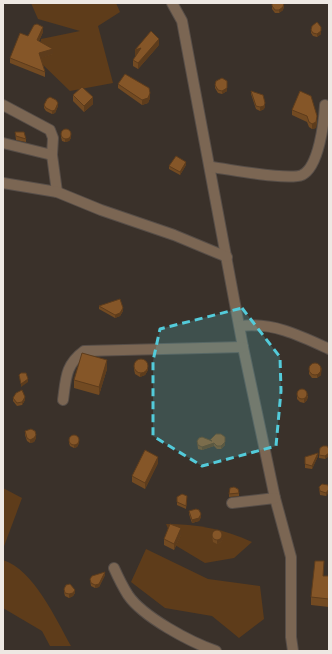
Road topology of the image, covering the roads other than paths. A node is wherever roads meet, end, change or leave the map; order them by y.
1 (172, 3) edge
2 (3, 105) edge
3 (325, 105) dead end
4 (3, 142) edge
5 (52, 155) junction
6 (211, 166) junction
7 (3, 183) edge
8 (58, 192) junction
9 (227, 258) junction
10 (241, 326) junction
11 (243, 347) junction
12 (329, 349) edge
13 (63, 400) dead end
14 (275, 498) junction
15 (232, 502) dead end
16 (114, 568) dead end
17 (216, 651) edge
18 (293, 651) edge

1 - 6 street
2 - 5 street
3 - 6 street
4 - 5 street
5 - 8 street
6 - 9 street
7 - 8 street
8 - 9 street
9 - 10 street
10 - 11 street
10 - 12 street
11 - 13 street
11 - 14 street
14 - 15 street
14 - 18 street
16 - 17 street

